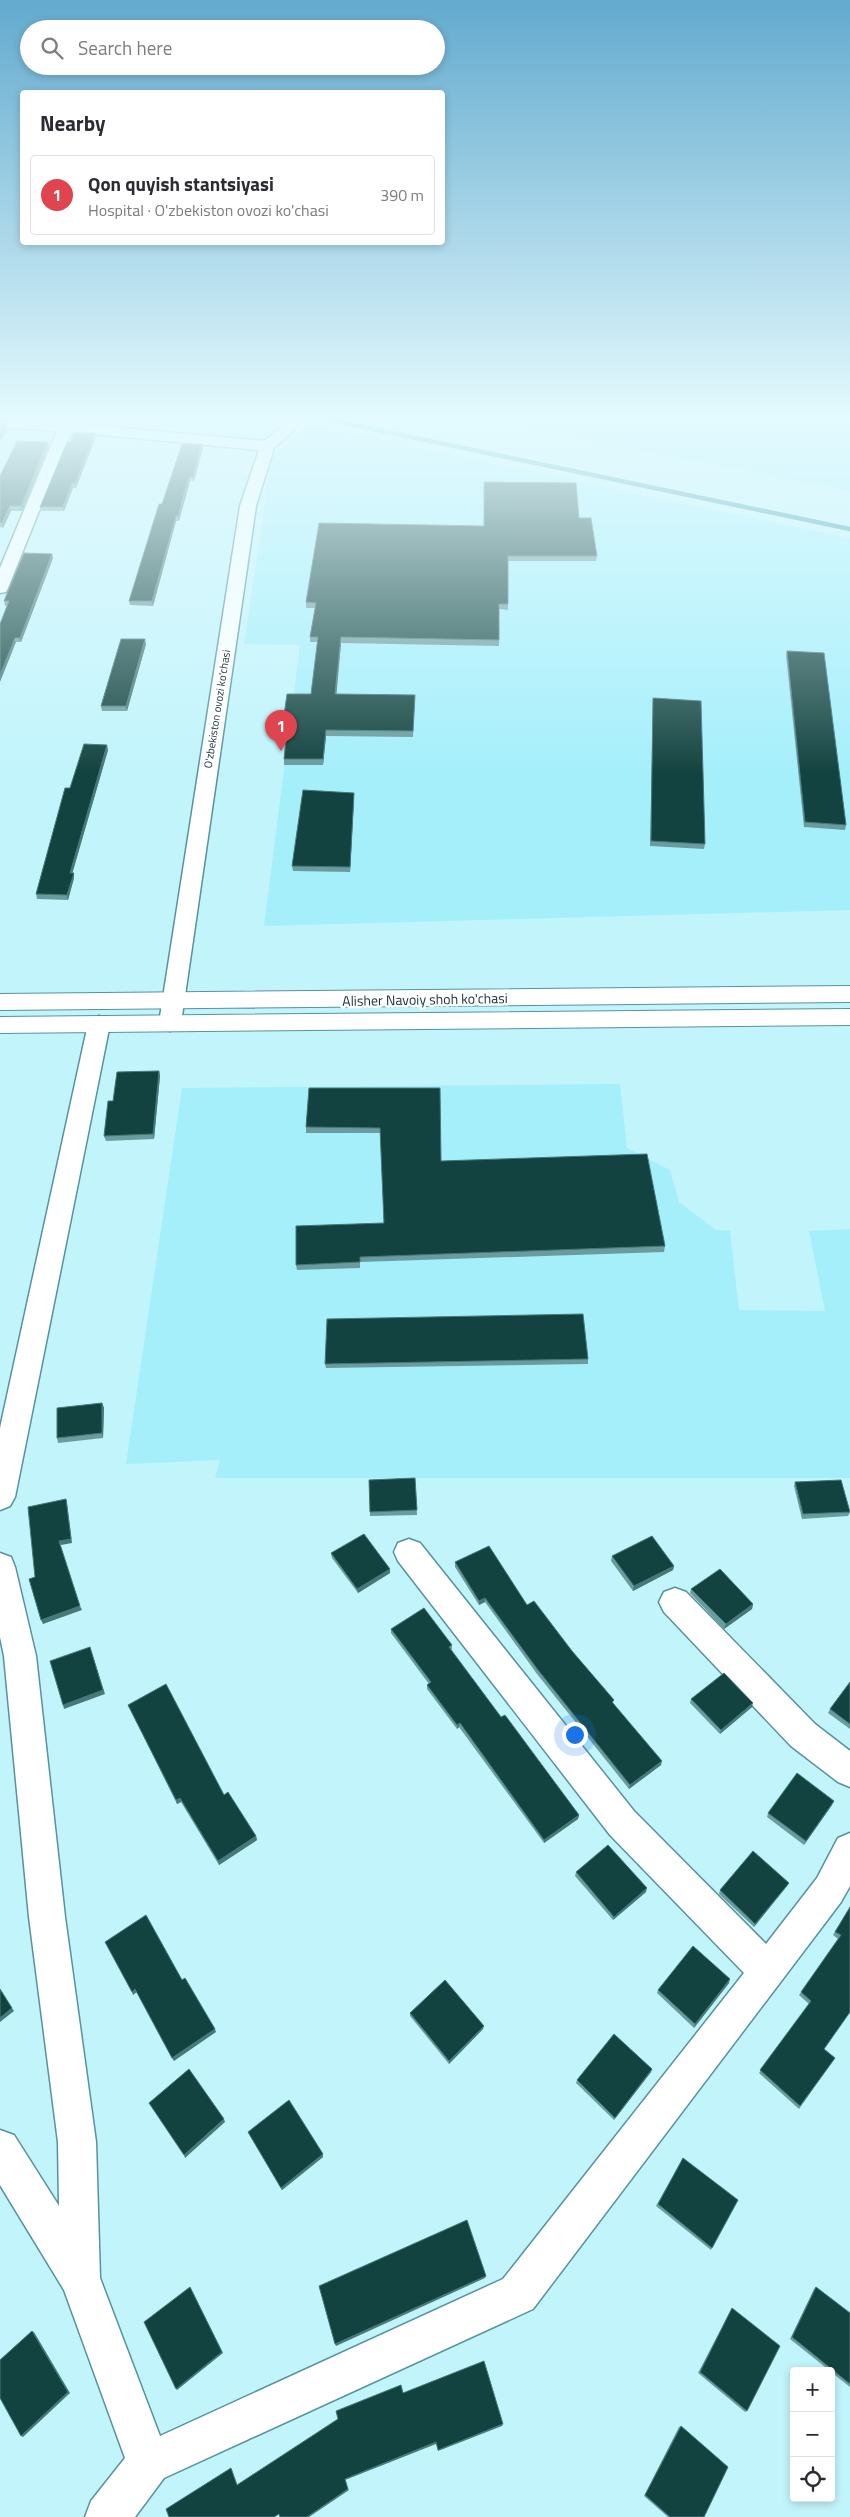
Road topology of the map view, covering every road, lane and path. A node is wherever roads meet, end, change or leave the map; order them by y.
1 (21, 537) edge
2 (243, 537) edge
3 (0, 588) edge
4 (850, 994) edge
5 (0, 1002) edge
6 (101, 1013) junction
7 (172, 1013) junction
8 (850, 1018) edge
9 (0, 1025) edge
10 (0, 1496) edge
11 (409, 1552) dead end
12 (0, 1567) edge
13 (675, 1602) dead end
14 (850, 1771) edge
15 (850, 1850) edge
16 (768, 1972) junction
17 (0, 2149) edge
18 (80, 2278) junction
19 (149, 2463) junction
20 (107, 2517) edge

1 - 3 street
2 - 7 street, O'zbekiston ovozi ko'chasi
4 - 7 main road, Alisher Navoiy shoh ko'chasi
5 - 6 main road, Alisher Navoiy shoh ko'chasi
6 - 7 main road, Alisher Navoiy shoh ko'chasi
6 - 9 main road, Alisher Navoiy shoh ko'chasi
6 - 10 street
7 - 8 main road, Alisher Navoiy shoh ko'chasi
11 - 16 street
12 - 18 street
13 - 14 street
15 - 16 street
16 - 19 street
17 - 18 street
18 - 19 street
19 - 20 street

